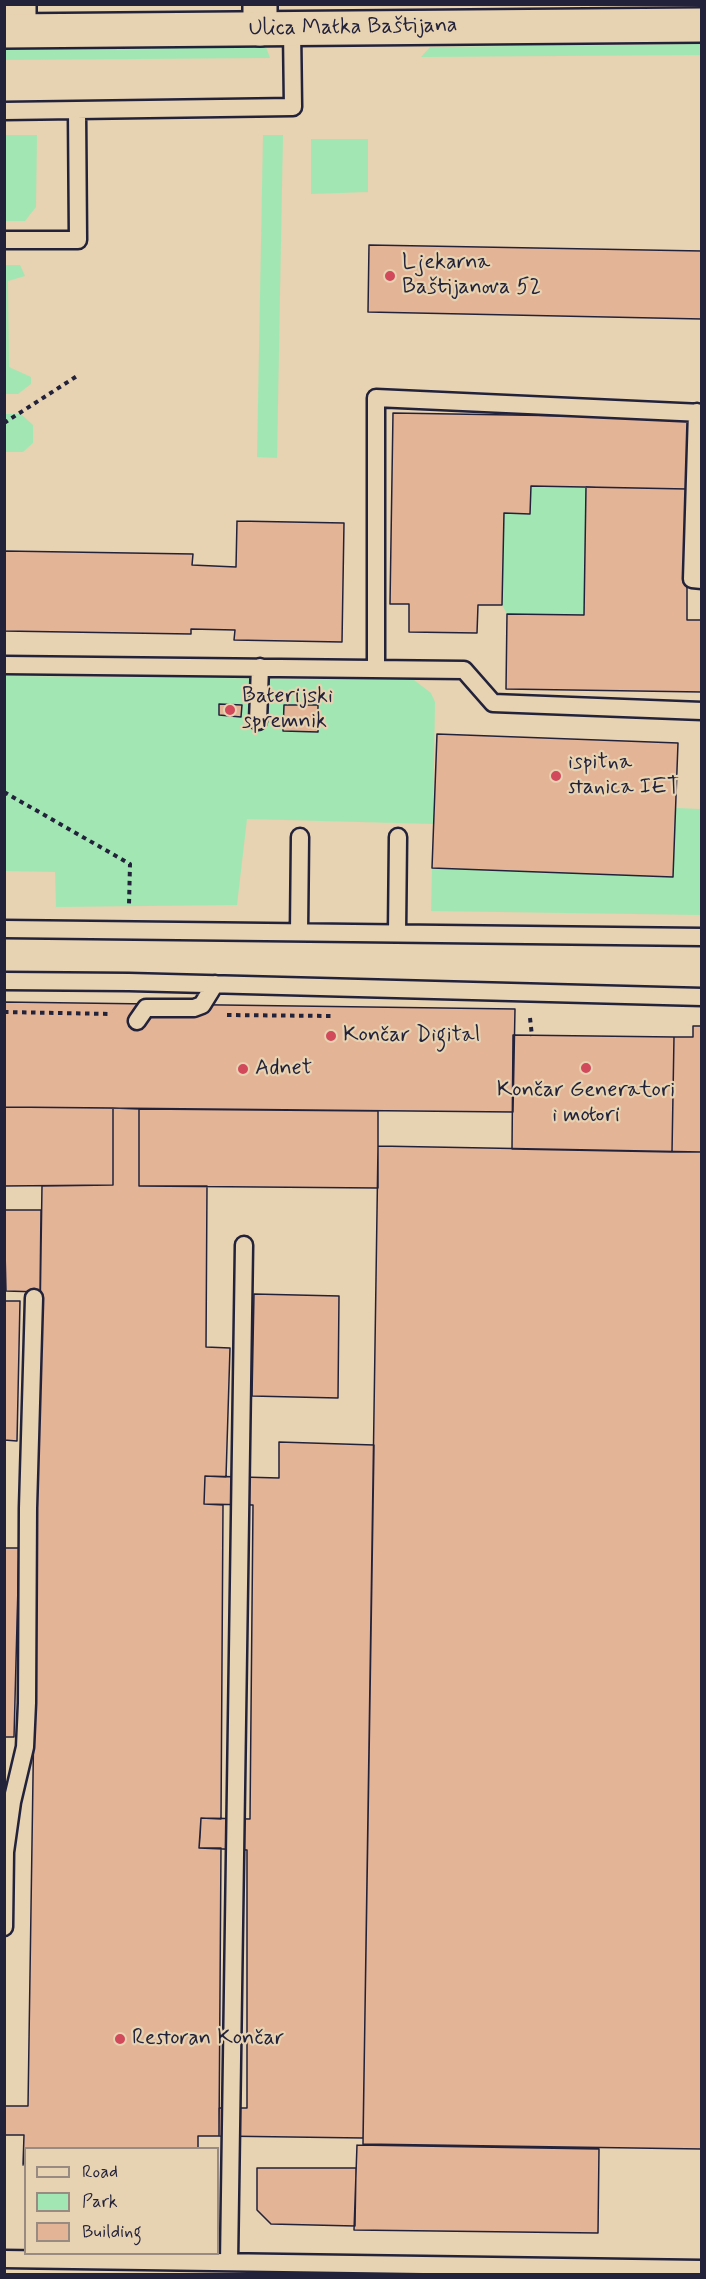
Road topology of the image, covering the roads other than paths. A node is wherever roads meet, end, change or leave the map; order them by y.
1 (507, 16) edge
2 (271, 21) edge
3 (14, 22) edge
4 (702, 25) edge
5 (4, 111) edge
6 (77, 111) junction
7 (4, 240) edge
8 (699, 412) edge
9 (702, 580) edge
10 (4, 665) edge
11 (260, 667) junction
12 (376, 669) junction
13 (702, 711) edge
14 (258, 722) dead end
15 (300, 837) dead end
16 (398, 837) dead end
17 (4, 929) edge
18 (299, 932) junction
19 (397, 933) junction
20 (702, 937) edge
21 (4, 981) edge
22 (215, 984) junction
23 (702, 997) edge
24 (138, 1018) road end
25 (244, 1245) dead end
26 (34, 1298) dead end
27 (4, 1927) edge
28 (4, 2259) edge
29 (229, 2262) junction
30 (309, 2269) edge
31 (702, 2269) edge

1 - 2 street, Ulica Matka Baštijana
1 - 4 street, Ulica Matka Baštijana
2 - 3 street, Ulica Matka Baštijana
2 - 6 lane
5 - 6 lane
6 - 7 lane
8 - 9 lane
8 - 12 lane
10 - 11 lane
11 - 12 lane
11 - 14 lane
12 - 13 lane
15 - 18 lane
16 - 19 lane
17 - 18 lane
18 - 19 lane
19 - 20 lane
21 - 22 lane
22 - 23 lane
22 - 24 lane
25 - 29 lane
26 - 27 lane
28 - 29 lane
29 - 30 lane
30 - 31 lane

